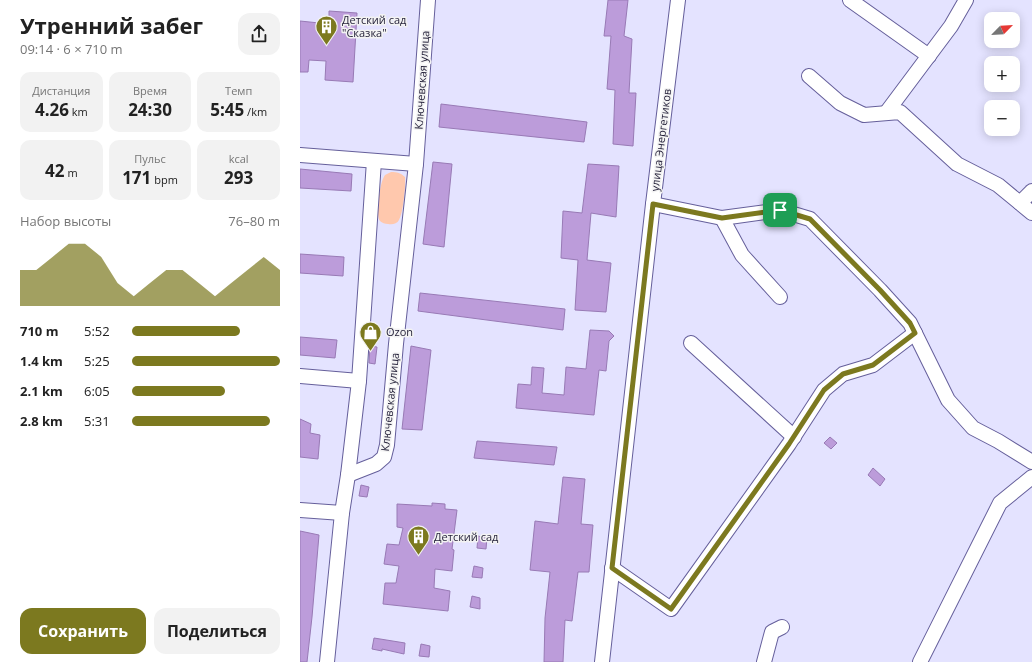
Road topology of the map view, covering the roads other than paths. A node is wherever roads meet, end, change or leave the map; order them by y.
1 (428, 0) edge
2 (678, 0) edge
3 (850, 0) edge
4 (966, 0) edge
5 (929, 56) junction
6 (809, 76) dead end
7 (886, 113) junction
8 (300, 155) edge
9 (374, 161) junction
10 (416, 164) junction
11 (1032, 191) edge
12 (1020, 203) junction
13 (653, 204) junction
14 (1032, 213) edge
15 (722, 218) junction
16 (780, 296) dead end
17 (915, 333) junction
18 (691, 343) dead end
19 (300, 376) edge
20 (359, 381) junction
21 (794, 437) junction
22 (1032, 462) edge
23 (348, 475) junction
24 (1032, 477) edge
25 (300, 510) edge
26 (342, 513) junction
27 (612, 568) junction
28 (782, 627) dead end
29 (327, 662) edge
30 (602, 662) edge
31 (764, 662) edge
32 (920, 662) edge

1 - 10 street, Ключевская улица
2 - 13 street, улица Энергетиков
3 - 5 street
4 - 5 street
5 - 7 street
6 - 7 street
7 - 12 street
8 - 9 street
9 - 10 street
9 - 20 street
10 - 23 street, Ключевская улица
11 - 12 street
12 - 14 street
13 - 15 street
13 - 27 street, улица Энергетиков
15 - 16 street
15 - 17 street
17 - 21 street
17 - 22 street
18 - 21 street
19 - 20 street
20 - 23 street
21 - 27 street
23 - 26 street
24 - 32 street
25 - 26 street
26 - 29 street
27 - 30 street, улица Энергетиков
28 - 31 street

